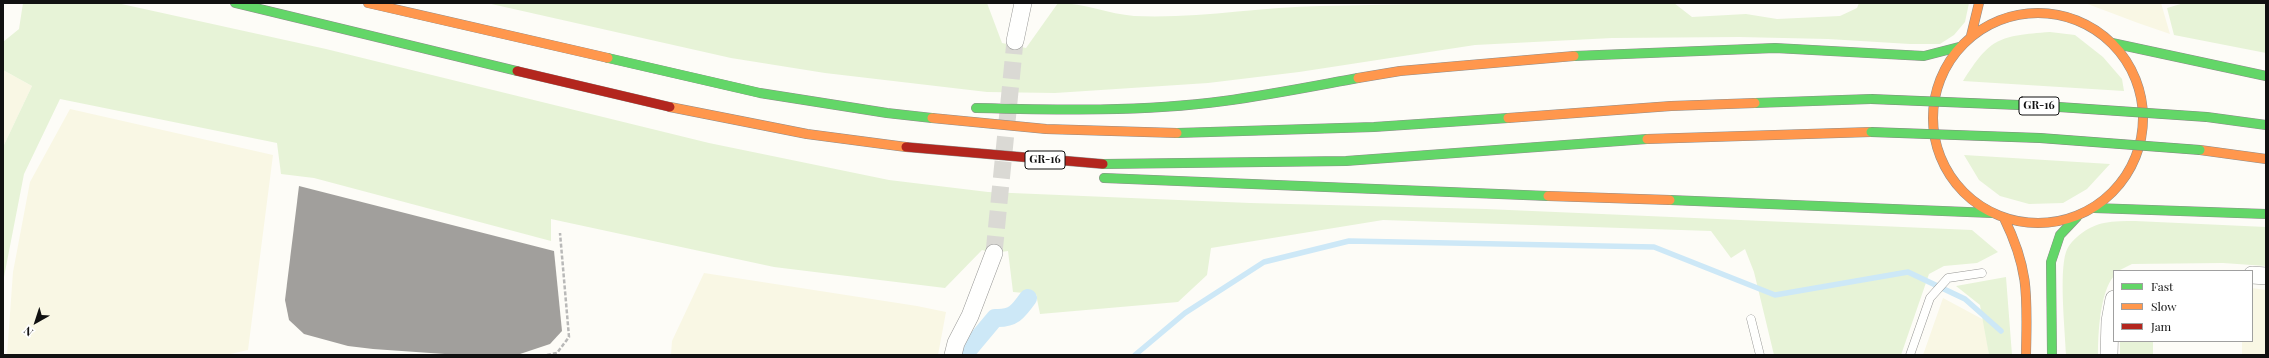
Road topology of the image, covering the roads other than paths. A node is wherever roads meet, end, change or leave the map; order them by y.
1 (235, 3) edge
2 (368, 3) edge
3 (1023, 3) edge
4 (1979, 3) edge
5 (2026, 3) edge
6 (2042, 13) junction
7 (1971, 36) junction
8 (1015, 41) tunnel mouth
9 (2112, 43) junction
10 (1960, 47) junction
11 (2266, 76) edge
12 (963, 107) dead end
13 (918, 108) dead end
14 (887, 113) junction
15 (2266, 125) edge
16 (2266, 159) edge
17 (1042, 160) junction
18 (1076, 171) dead end
19 (1096, 177) dead end
20 (2094, 208) junction
21 (1992, 213) junction
22 (2266, 214) edge
23 (2077, 217) junction
24 (2004, 218) junction
25 (994, 253) tunnel mouth
26 (1982, 273) dead end
27 (2253, 275) edge
28 (2266, 276) edge
29 (2113, 304) edge
30 (1751, 319) dead end
31 (953, 355) edge
32 (1760, 355) edge
33 (1910, 355) edge
34 (2026, 355) edge
35 (2052, 355) edge
36 (2109, 355) edge

1 - 17 main road, GR-16
2 - 14 main road, GR-16
3 - 8 street
4 - 7 main road
5 - 6 main road
6 - 7 main road
6 - 9 main road
7 - 10 main road
9 - 11 main road
9 - 20 main road
10 - 12 main road
10 - 21 main road
13 - 14 main road
14 - 15 main road, GR-16, bridge
16 - 17 main road, GR-16, bridge
17 - 18 main road
19 - 21 main road
20 - 22 main road
20 - 23 main road
21 - 24 main road
23 - 24 main road
23 - 35 main road
24 - 34 main road
25 - 31 street
26 - 33 lane
27 - 28 street
29 - 36 street
30 - 32 lane

